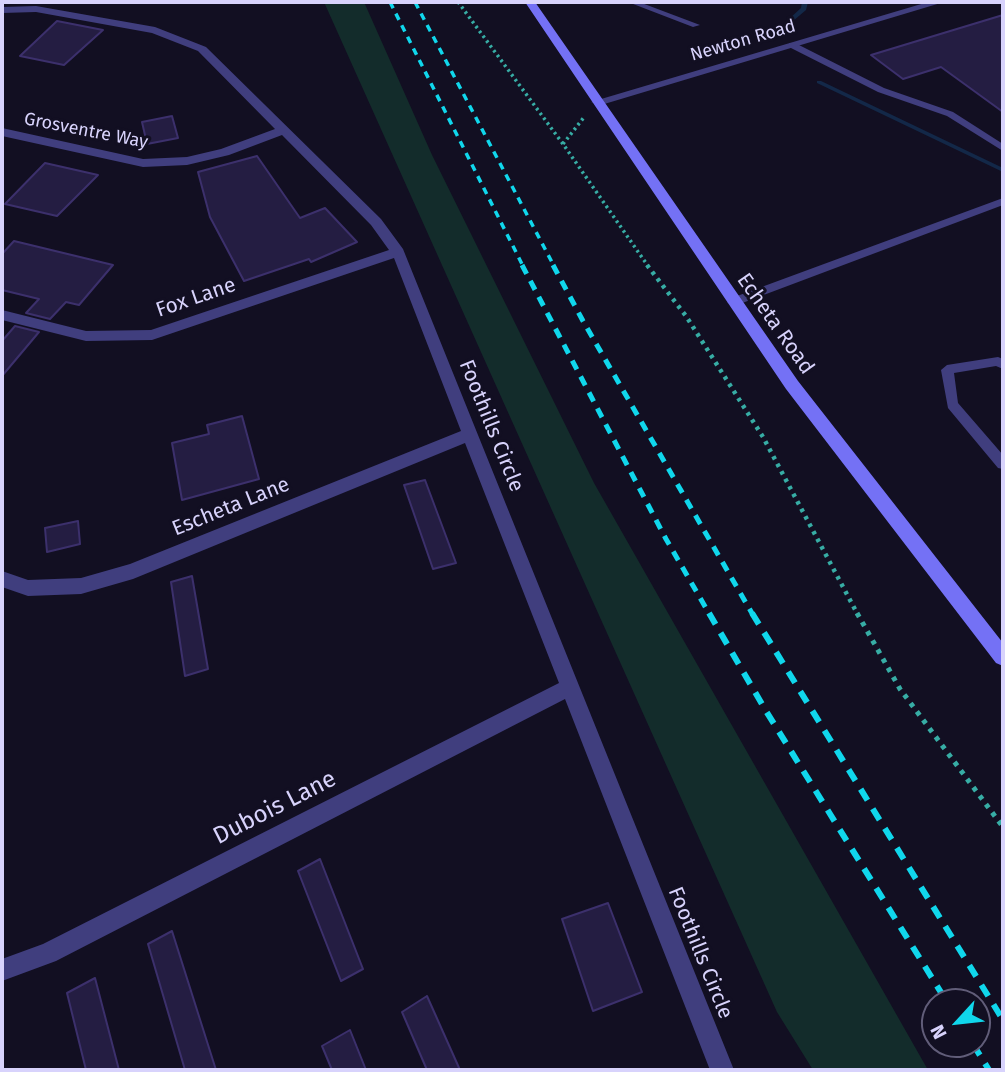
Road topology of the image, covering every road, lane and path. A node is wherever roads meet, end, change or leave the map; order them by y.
1 (458, 2) edge
2 (530, 2) edge
3 (632, 2) edge
4 (939, 2) edge
5 (2, 10) edge
6 (696, 25) dead end
7 (792, 45) junction
8 (597, 102) junction
9 (284, 130) junction
10 (2, 132) edge
11 (563, 144) junction
12 (1003, 148) edge
13 (1003, 201) edge
14 (398, 252) junction
15 (733, 302) junction
16 (2, 315) edge
17 (1002, 359) edge
18 (470, 434) junction
19 (1003, 464) edge
20 (2, 579) edge
21 (1003, 657) edge
22 (570, 687) junction
23 (1003, 827) edge
24 (2, 970) edge
25 (720, 1069) edge

1 - 11 path
2 - 8 street, Echeta Road
3 - 6 lane
4 - 7 street, Newton Road
5 - 9 street, Foothills Circle
7 - 8 street, Newton Road
7 - 12 lane
8 - 11 path
8 - 15 street, Echeta Road
9 - 10 street, Grosventre Way
9 - 14 street, Foothills Circle
11 - 23 path
13 - 15 lane
14 - 16 street, Fox Lane
14 - 18 street, Foothills Circle
15 - 21 street, Echeta Road
17 - 19 lane
18 - 20 street, Escheta Lane
18 - 22 street, Foothills Circle
22 - 24 street, Dubois Lane
22 - 25 street, Foothills Circle

